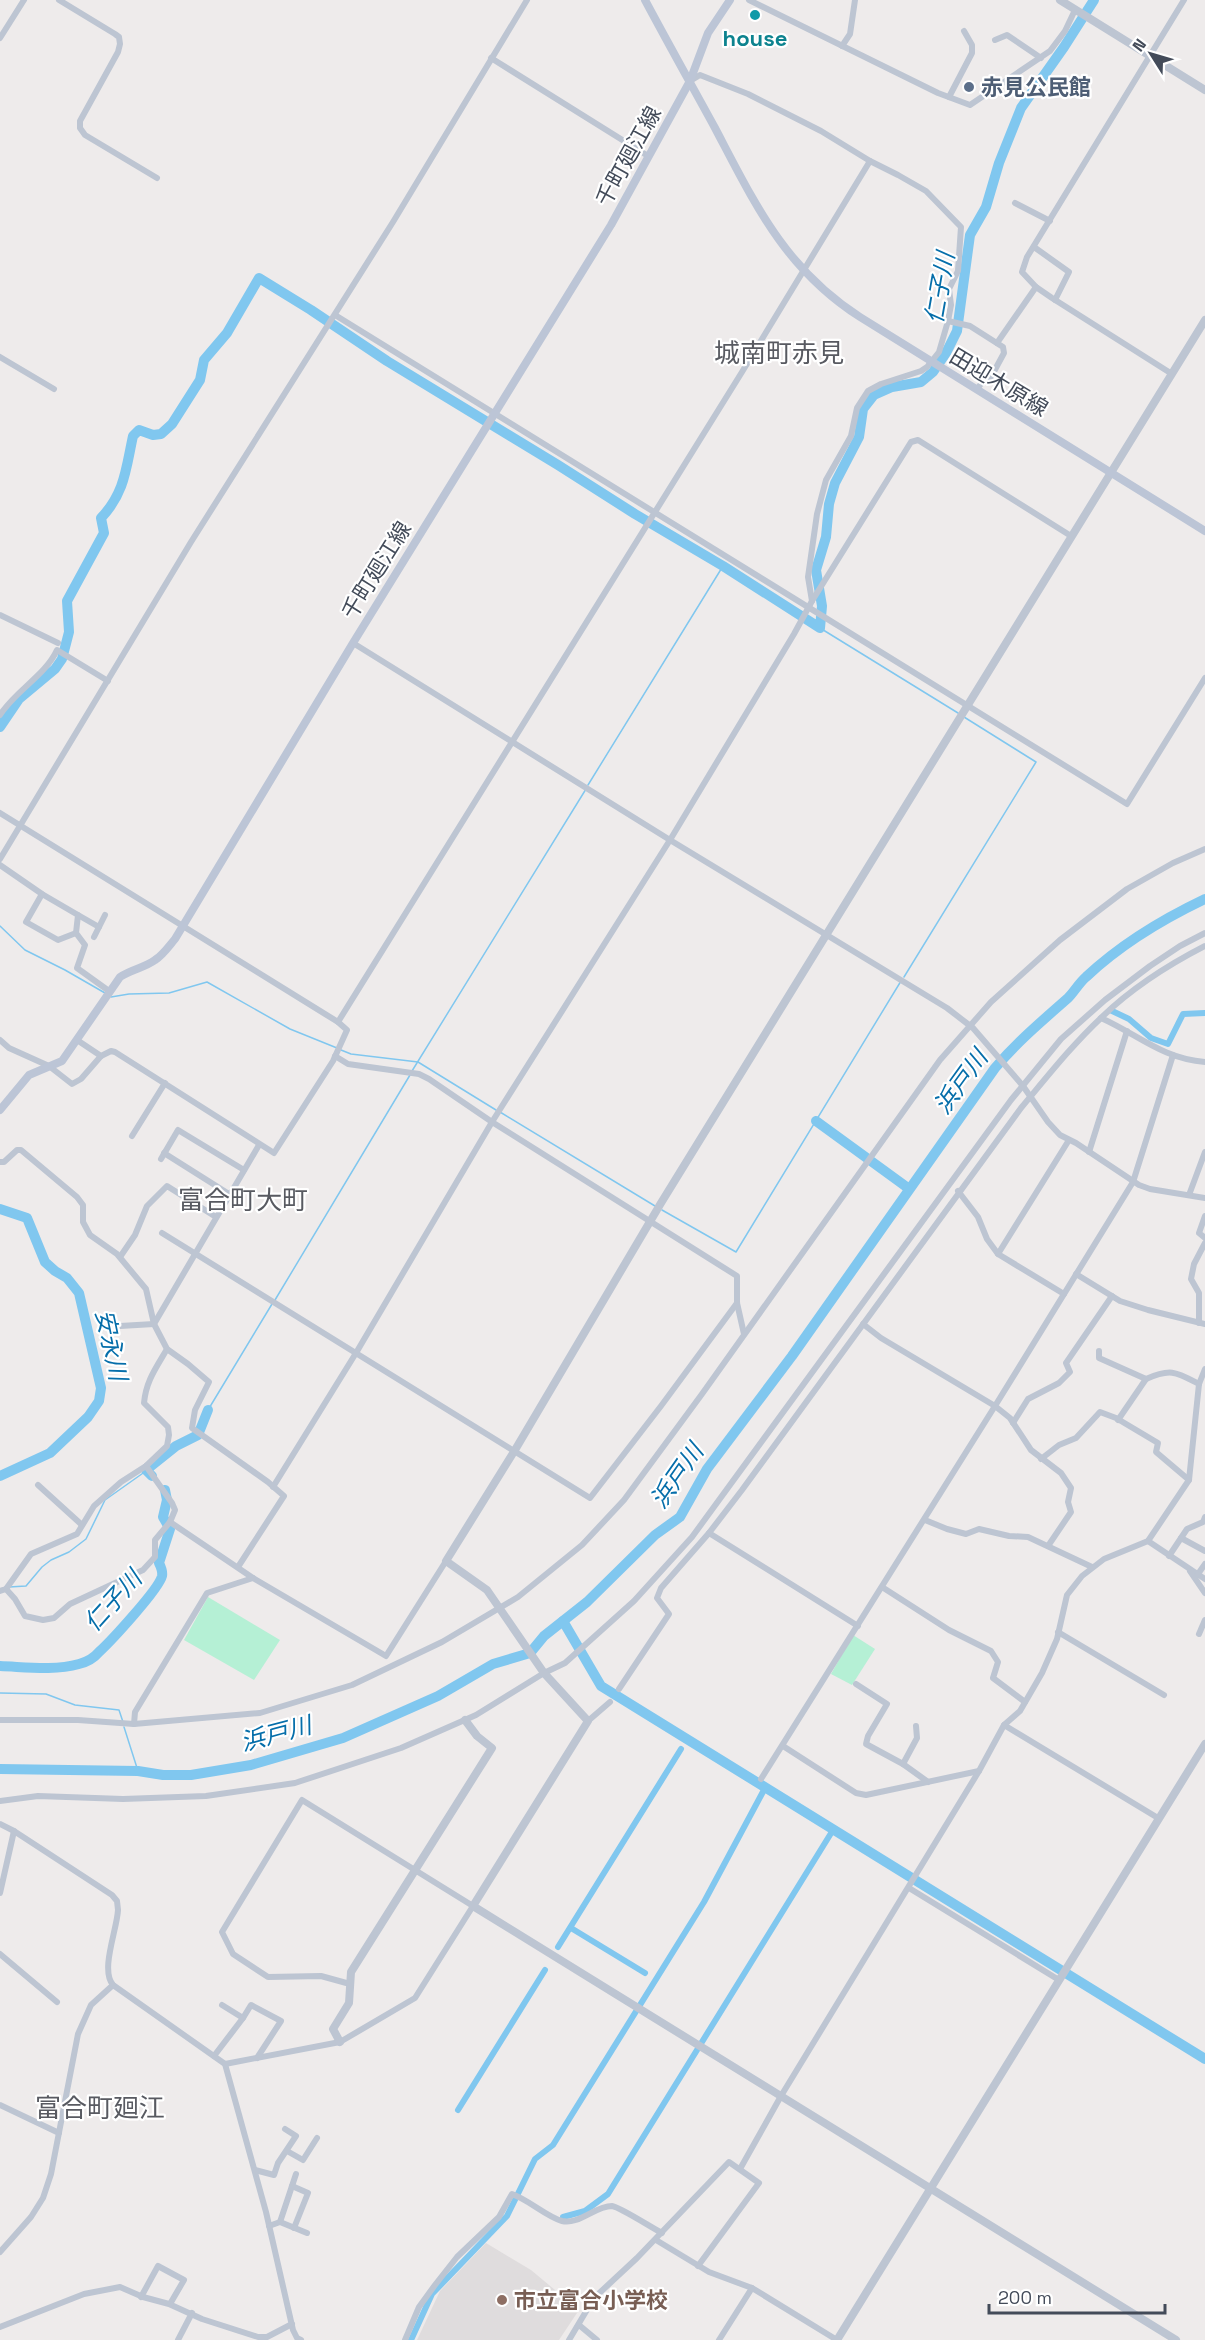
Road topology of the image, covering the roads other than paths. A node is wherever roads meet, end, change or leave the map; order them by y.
1 (24, 0) edge
2 (59, 0) edge
3 (527, 0) edge
4 (645, 0) edge
5 (730, 0) edge
6 (749, 0) edge
7 (855, 0) edge
8 (1060, 0) edge
9 (1184, 0) edge
10 (1075, 10) junction
11 (964, 31) dead end
12 (0, 38) edge
13 (995, 40) dead end
14 (842, 46) junction
15 (1150, 56) junction
16 (491, 58) junction
17 (1041, 58) junction
18 (690, 81) junction
19 (1205, 90) edge
20 (949, 97) junction
21 (648, 156) junction
22 (870, 161) junction
23 (157, 178) dead end
24 (1015, 203) dead end
25 (1050, 221) junction
26 (1034, 248) junction
27 (803, 271) junction
28 (1036, 287) junction
29 (1055, 300) junction
30 (335, 315) junction
31 (1205, 320) edge
32 (948, 321) junction
33 (997, 343) junction
34 (0, 357) edge
35 (933, 363) junction
36 (1172, 374) junction
37 (54, 389) dead end
38 (977, 389) junction
39 (494, 414) junction
40 (1111, 472) junction
41 (656, 512) junction
42 (1205, 531) edge
43 (1071, 536) junction
44 (809, 607) junction
45 (0, 615) edge
46 (352, 643) junction
47 (58, 646) junction
48 (1205, 678) edge
49 (108, 681) junction
50 (967, 708) junction
51 (0, 715) edge
52 (512, 742) junction
53 (0, 813) edge
54 (20, 825) junction
55 (670, 840) junction
56 (1205, 849) edge
57 (0, 859) edge
58 (0, 866) edge
59 (42, 894) junction
60 (78, 915) junction
61 (105, 915) dead end
62 (183, 926) junction
63 (99, 927) junction
64 (76, 933) junction
65 (1205, 933) edge
66 (827, 935) junction
67 (94, 937) dead end
68 (1205, 946) edge
69 (109, 992) junction
70 (1101, 1018) junction
71 (338, 1022) junction
72 (970, 1025) junction
73 (1127, 1031) junction
74 (0, 1040) edge
75 (77, 1040) junction
76 (1173, 1055) junction
77 (101, 1056) junction
78 (335, 1056) junction
79 (1205, 1062) edge
80 (49, 1065) junction
81 (165, 1083) junction
82 (1023, 1086) junction
83 (1030, 1097) junction
84 (0, 1110) edge
85 (494, 1120) junction
86 (132, 1136) dead end
87 (1069, 1140) junction
88 (259, 1145) junction
89 (1089, 1152) junction
90 (1205, 1152) edge
91 (0, 1162) edge
92 (244, 1170) junction
93 (1133, 1182) junction
94 (958, 1191) junction
95 (229, 1194) junction
96 (1189, 1195) junction
97 (1205, 1198) edge
98 (1205, 1216) edge
99 (216, 1217) junction
100 (651, 1219) junction
101 (162, 1233) dead end
102 (1205, 1240) edge
103 (193, 1254) junction
104 (998, 1254) junction
105 (120, 1257) junction
106 (1076, 1274) junction
107 (1064, 1294) junction
108 (1112, 1296) junction
109 (1202, 1296) edge
110 (737, 1303) junction
111 (154, 1324) junction
112 (863, 1324) junction
113 (1202, 1324) edge
114 (120, 1326) dead end
115 (744, 1334) junction
116 (167, 1349) junction
117 (1099, 1351) dead end
118 (356, 1353) junction
119 (1205, 1370) edge
120 (1146, 1379) junction
121 (1199, 1384) junction
122 (995, 1406) junction
123 (1118, 1420) junction
124 (1013, 1423) junction
125 (515, 1450) junction
126 (1041, 1459) junction
127 (146, 1466) junction
128 (1189, 1480) junction
129 (38, 1485) dead end
130 (273, 1487) junction
131 (1205, 1516) edge
132 (925, 1520) junction
133 (170, 1522) junction
134 (82, 1525) junction
135 (709, 1533) junction
136 (1181, 1538) junction
137 (1148, 1542) junction
138 (1048, 1546) junction
139 (1205, 1551) edge
140 (1169, 1556) junction
141 (446, 1561) junction
142 (1205, 1564) edge
143 (238, 1567) junction
144 (1092, 1567) junction
145 (1188, 1568) junction
146 (1198, 1574) junction
147 (253, 1578) junction
148 (1205, 1579) edge
149 (882, 1587) junction
150 (3, 1590) edge
151 (1205, 1593) edge
152 (499, 1610) junction
153 (1205, 1620) edge
154 (858, 1626) junction
155 (1058, 1632) junction
156 (1199, 1634) dead end
157 (544, 1673) junction
158 (856, 1684) dead end
159 (619, 1689) dead end
160 (1164, 1695) dead end
161 (610, 1702) dead end
162 (1025, 1702) junction
163 (0, 1720) edge
164 (465, 1720) junction
165 (588, 1721) junction
166 (134, 1724) junction
167 (1004, 1725) junction
168 (916, 1726) dead end
169 (1205, 1744) edge
170 (783, 1746) junction
171 (903, 1764) junction
172 (979, 1771) junction
173 (761, 1779) dead end
174 (928, 1782) junction
175 (0, 1801) edge
176 (1158, 1818) junction
177 (0, 1824) edge
178 (14, 1831) junction
179 (416, 1871) junction
180 (910, 1886) junction
181 (0, 1893) edge
182 (473, 1906) junction
183 (0, 1954) edge
184 (1060, 1979) junction
185 (113, 1984) junction
186 (350, 1984) junction
187 (57, 2002) dead end
188 (222, 2004) dead end
189 (243, 2018) junction
190 (340, 2042) junction
191 (214, 2056) junction
192 (257, 2058) junction
193 (225, 2064) junction
194 (781, 2096) junction
195 (0, 2105) edge
196 (285, 2129) dead end
197 (59, 2133) junction
198 (317, 2138) dead end
199 (287, 2151) junction
200 (740, 2169) junction
201 (255, 2170) junction
202 (296, 2174) dead end
203 (292, 2186) junction
204 (930, 2188) junction
205 (280, 2222) junction
206 (269, 2226) junction
207 (294, 2228) junction
208 (307, 2233) dead end
209 (662, 2233) junction
210 (656, 2240) junction
211 (0, 2252) edge
212 (698, 2266) junction
213 (752, 2288) junction
214 (141, 2297) junction
215 (170, 2304) junction
216 (192, 2313) junction
217 (292, 2324) junction
218 (579, 2325) junction
219 (0, 2327) edge
220 (178, 2340) edge
221 (301, 2340) edge
222 (405, 2340) edge
223 (569, 2340) edge
224 (597, 2340) edge
225 (719, 2340) edge
226 (837, 2340) edge
227 (1176, 2340) edge

1 - 12 street
2 - 23 street
3 - 16 street
4 - 18 main road, 田迎木原線
5 - 18 main road, 千町廻江線
6 - 14 street
7 - 14 street
8 - 10 street
9 - 15 street
10 - 15 street
10 - 17 street
11 - 20 street
13 - 17 street
14 - 20 street
15 - 19 street
15 - 25 street
16 - 21 street
16 - 30 street
17 - 20 street
18 - 21 main road, 千町廻江線
18 - 22 street
18 - 27 main road, 田迎木原線
21 - 39 main road, 千町廻江線
22 - 27 street
22 - 32 street
24 - 25 street
25 - 26 street
26 - 28 street
26 - 29 street
27 - 35 main road, 田迎木原線
27 - 41 street
28 - 29 street
28 - 33 street
29 - 36 street
30 - 39 street
30 - 49 street
31 - 36 street
32 - 33 street
32 - 35 street
33 - 38 street
34 - 37 street
35 - 38 main road, 田迎木原線
35 - 44 street
36 - 40 street
38 - 40 main road, 田迎木原線
39 - 41 street
39 - 46 main road, 千町廻江線
40 - 42 main road, 田迎木原線
40 - 43 street
41 - 44 street
41 - 52 street
43 - 44 street
43 - 50 street
44 - 50 street
44 - 55 street
45 - 47 street
46 - 52 street
46 - 62 main road, 千町廻江線
47 - 49 street
47 - 51 street
48 - 50 street
49 - 54 street
50 - 66 street
52 - 55 street
52 - 71 street
53 - 54 street
54 - 57 street
54 - 62 street
55 - 66 street
55 - 85 street
56 - 72 street
58 - 59 street
59 - 60 street
59 - 64 street
60 - 63 street
60 - 64 street
61 - 63 street
62 - 69 main road, 千町廻江線
62 - 71 street
63 - 67 street
64 - 69 street
65 - 82 street
66 - 72 street
66 - 100 street
68 - 70 street
69 - 75 main road, 千町廻江線
70 - 73 street
70 - 83 street
71 - 78 street
72 - 82 street
72 - 115 street
73 - 76 street
73 - 89 street
74 - 80 street
75 - 77 street
75 - 80 main road, 千町廻江線
76 - 79 street
76 - 93 street
77 - 80 street
77 - 81 street
78 - 85 street
78 - 88 street
80 - 84 main road, 千町廻江線
81 - 86 street
81 - 88 street
82 - 83 street
82 - 157 street
83 - 87 street
83 - 94 street
85 - 100 street
85 - 118 street
87 - 89 street
87 - 104 street
88 - 92 street
89 - 93 street
90 - 96 street
91 - 105 street
92 - 95 street
92 - 95 street
93 - 96 street
93 - 106 street
94 - 104 street
94 - 112 street
95 - 99 street
96 - 97 street
98 - 102 street
99 - 103 street
99 - 105 street
100 - 110 street
100 - 125 street
101 - 103 street
102 - 109 street
103 - 111 street
103 - 118 street
104 - 107 street
105 - 111 street
106 - 107 street
106 - 108 street
107 - 122 street
108 - 113 street
108 - 124 street
109 - 113 street
110 - 115 street
110 - 125 street
111 - 114 street
111 - 116 street
112 - 122 street
112 - 135 street
115 - 152 street
116 - 127 street
116 - 130 street
117 - 120 street
118 - 125 street
118 - 130 street
119 - 121 street
120 - 121 street
120 - 123 street
121 - 128 street
122 - 124 street
122 - 132 street
123 - 126 street
123 - 128 street
124 - 126 street
125 - 141 street
126 - 138 street
127 - 133 street
127 - 134 street
128 - 137 street
129 - 134 street
130 - 143 street
131 - 136 street
132 - 138 street
132 - 149 street
133 - 143 street
133 - 150 street
134 - 150 street
135 - 154 street
135 - 159 street
136 - 139 street
136 - 140 street
137 - 140 street
137 - 144 street
138 - 144 street
140 - 145 street
141 - 147 street
141 - 152 street
142 - 146 street
143 - 147 street
144 - 155 street
145 - 146 street
145 - 151 street
146 - 148 street
147 - 166 street
149 - 154 street
149 - 162 street
152 - 157 street
152 - 166 street
153 - 156 street
154 - 170 street
155 - 160 street
155 - 162 street
157 - 164 street
157 - 165 street
158 - 171 street
161 - 165 street
162 - 167 street
163 - 166 street
164 - 175 street
164 - 179 street
165 - 182 street
167 - 172 street
167 - 176 street
168 - 171 street
169 - 176 street
170 - 173 street
170 - 174 street
171 - 174 street
172 - 174 street
172 - 180 street
176 - 184 street
177 - 178 street
178 - 181 street
178 - 185 street
179 - 182 street
179 - 186 street
179 - 186 street
180 - 184 street
180 - 194 street
182 - 190 street
182 - 194 street
183 - 187 street
184 - 204 street
185 - 191 street
185 - 197 street
186 - 190 street
188 - 189 street
189 - 191 street
189 - 192 street
190 - 192 street
191 - 193 street
192 - 193 street
193 - 201 street
194 - 200 street
194 - 204 street
195 - 197 street
196 - 199 street
197 - 211 street
198 - 199 street
199 - 201 street
200 - 209 street
200 - 212 street
201 - 206 street
202 - 203 street
203 - 205 street
203 - 207 street
204 - 226 street
204 - 227 street
205 - 206 street
205 - 207 street
206 - 217 street
207 - 208 street
209 - 210 street
209 - 222 street
210 - 212 street
210 - 218 street
212 - 213 street
213 - 225 street
213 - 226 street
214 - 215 street
214 - 215 street
214 - 219 street
215 - 216 street
216 - 217 street
216 - 220 street
217 - 221 street
218 - 223 street
218 - 224 street

